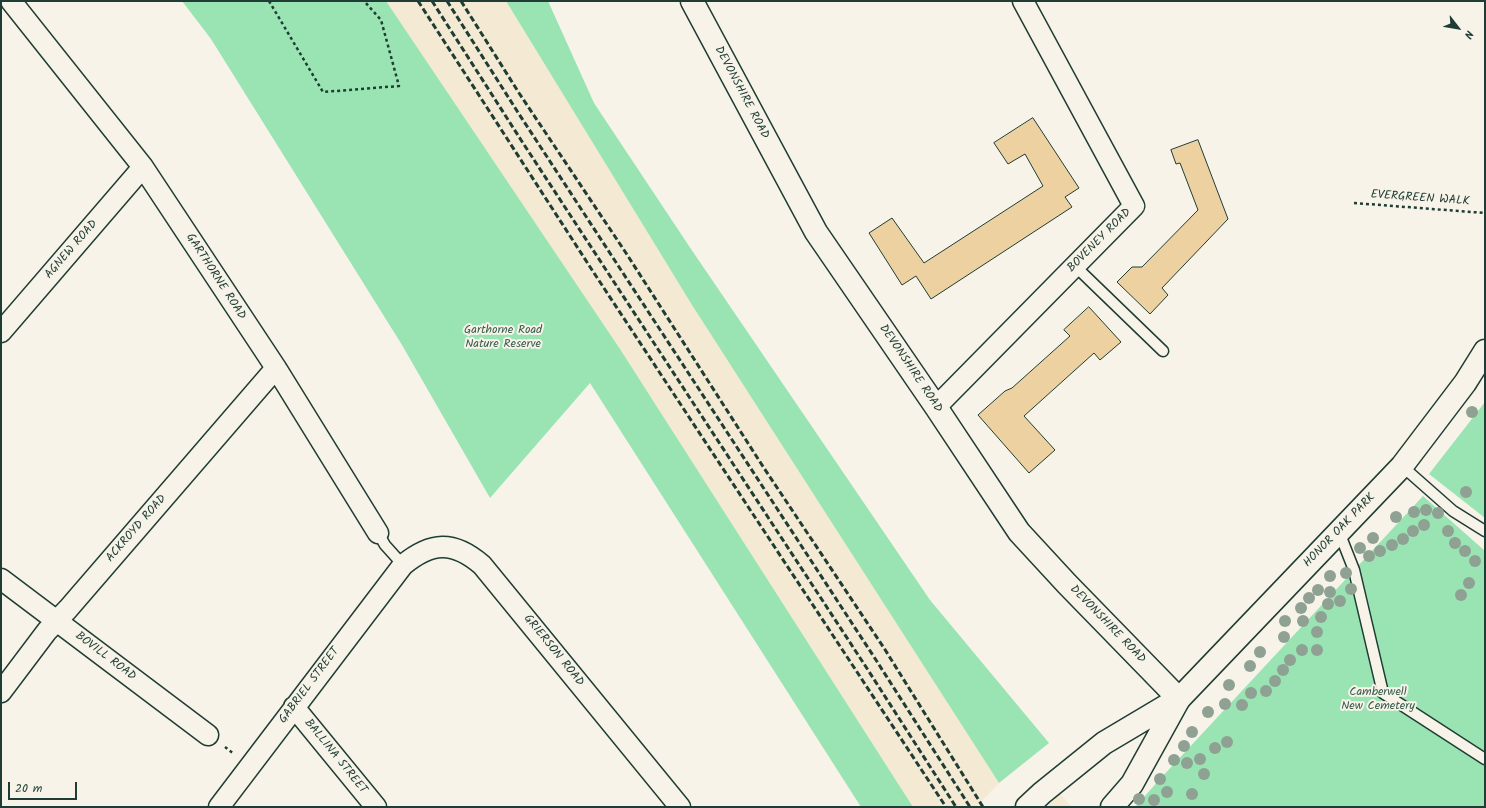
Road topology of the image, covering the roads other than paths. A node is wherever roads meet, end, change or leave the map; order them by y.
1 (5, 1) edge
2 (11, 1) edge
3 (692, 1) edge
4 (1023, 1) edge
5 (1, 5) edge
6 (143, 167) junction
7 (1075, 266) junction
8 (1, 332) edge
9 (1163, 351) dead end
10 (1485, 351) edge
11 (276, 368) junction
12 (936, 407) junction
13 (1402, 466) junction
14 (1485, 531) edge
15 (1339, 532) junction
16 (378, 533) joint
17 (403, 565) junction
18 (1, 579) edge
19 (56, 620) junction
20 (1, 692) edge
21 (1179, 699) junction
22 (294, 707) junction
23 (208, 735) road end
24 (1485, 759) edge
25 (1035, 800) edge
26 (219, 807) edge
27 (376, 807) edge
28 (680, 807) edge
29 (1112, 807) edge

1 - 5 street
2 - 6 street, GARTHORNE ROAD
3 - 12 street, DEVONSHIRE ROAD
4 - 7 street, BOVENEY ROAD
6 - 8 street, AGNEW ROAD
6 - 11 street, GARTHORNE ROAD
7 - 9 lane
7 - 12 street, BOVENEY ROAD
10 - 13 street, HONOR OAK PARK
11 - 16 street, GARTHORNE ROAD
11 - 19 street, ACKROYD ROAD
12 - 21 street, DEVONSHIRE ROAD
13 - 14 lane
13 - 15 street, HONOR OAK PARK
15 - 21 street, HONOR OAK PARK
15 - 24 lane
16 - 17 lane, GARTHORNE ROAD
17 - 22 street, GABRIEL STREET
17 - 28 street, GRIERSON ROAD
18 - 19 street, BOVILL ROAD
19 - 20 street, ACKROYD ROAD
19 - 23 street, BOVILL ROAD
21 - 25 street, HONOR OAK PARK
21 - 29 street, HONOR OAK PARK
22 - 26 street, GABRIEL STREET
22 - 27 street, BALLINA STREET

